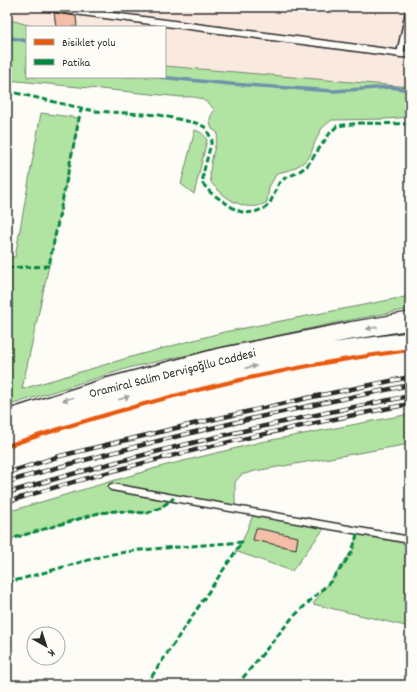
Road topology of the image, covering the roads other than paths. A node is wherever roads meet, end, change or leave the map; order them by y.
1 (44, 7) edge
2 (410, 7) edge
3 (400, 54) junction
4 (410, 55) edge
5 (410, 321) edge
6 (410, 341) edge
7 (7, 419) edge
8 (7, 435) edge
9 (112, 487) dead end
10 (410, 540) edge

1 - 3 lane
2 - 3 lane
3 - 4 lane
5 -> 7 main road, Oramiral Salim Dervişoğllu Caddesi
8 -> 6 main road, Oramiral Salim Dervişoğllu Caddesi
9 - 10 lane

